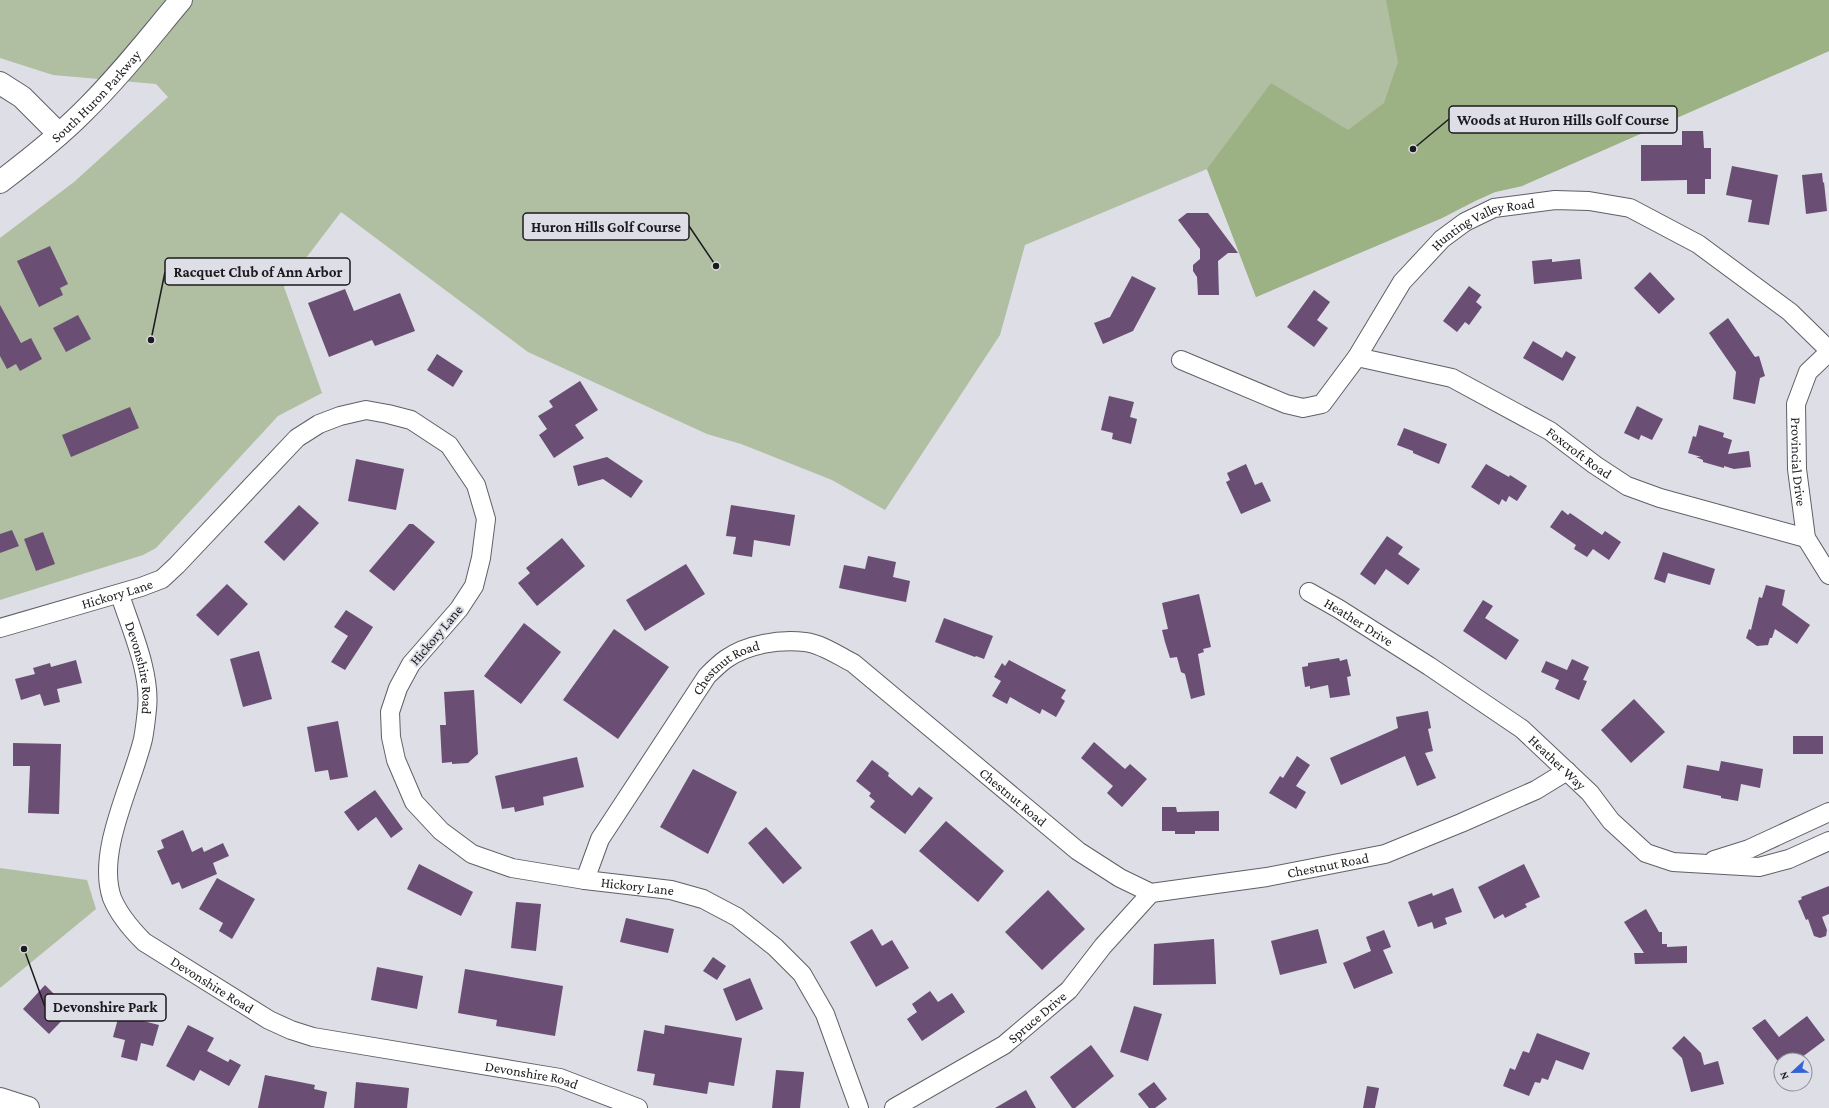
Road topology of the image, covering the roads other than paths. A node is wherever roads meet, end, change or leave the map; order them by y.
1 (181, 0) edge
2 (0, 83) edge
3 (59, 134) junction
4 (0, 182) edge
5 (1829, 351) edge
6 (1357, 357) junction
7 (1181, 360) dead end
8 (1806, 538) junction
9 (1829, 575) edge
10 (1309, 592) dead end
11 (120, 595) junction
12 (0, 628) edge
13 (1407, 652) joint
14 (1567, 771) junction
15 (1829, 812) edge
16 (1829, 841) edge
17 (1705, 863) junction
18 (584, 880) junction
19 (1151, 893) junction
20 (0, 1099) edge
21 (28, 1108) edge
22 (638, 1108) edge
23 (859, 1108) edge
24 (894, 1108) edge

1 - 3 main road, South Huron Parkway
2 - 3 main road
3 - 4 main road, South Huron Parkway
5 - 6 street, Hunting Valley Road
5 - 8 street, Provincial Drive
6 - 7 street, Hunting Valley Road
6 - 8 street, Foxcroft Road
8 - 9 street, Provincial Drive
10 - 13 street, Heather Drive
11 - 12 street, Hickory Lane
11 - 18 street, Hickory Lane
11 - 22 street, Devonshire Road
13 - 14 street, Heather Way
14 - 17 street, Heather Way
14 - 19 street, Chestnut Road
15 - 17 street, Heather Way
16 - 17 street, Heather Way
18 - 19 street, Chestnut Road
18 - 23 street, Hickory Lane
19 - 24 street, Spruce Drive
20 - 21 main road

